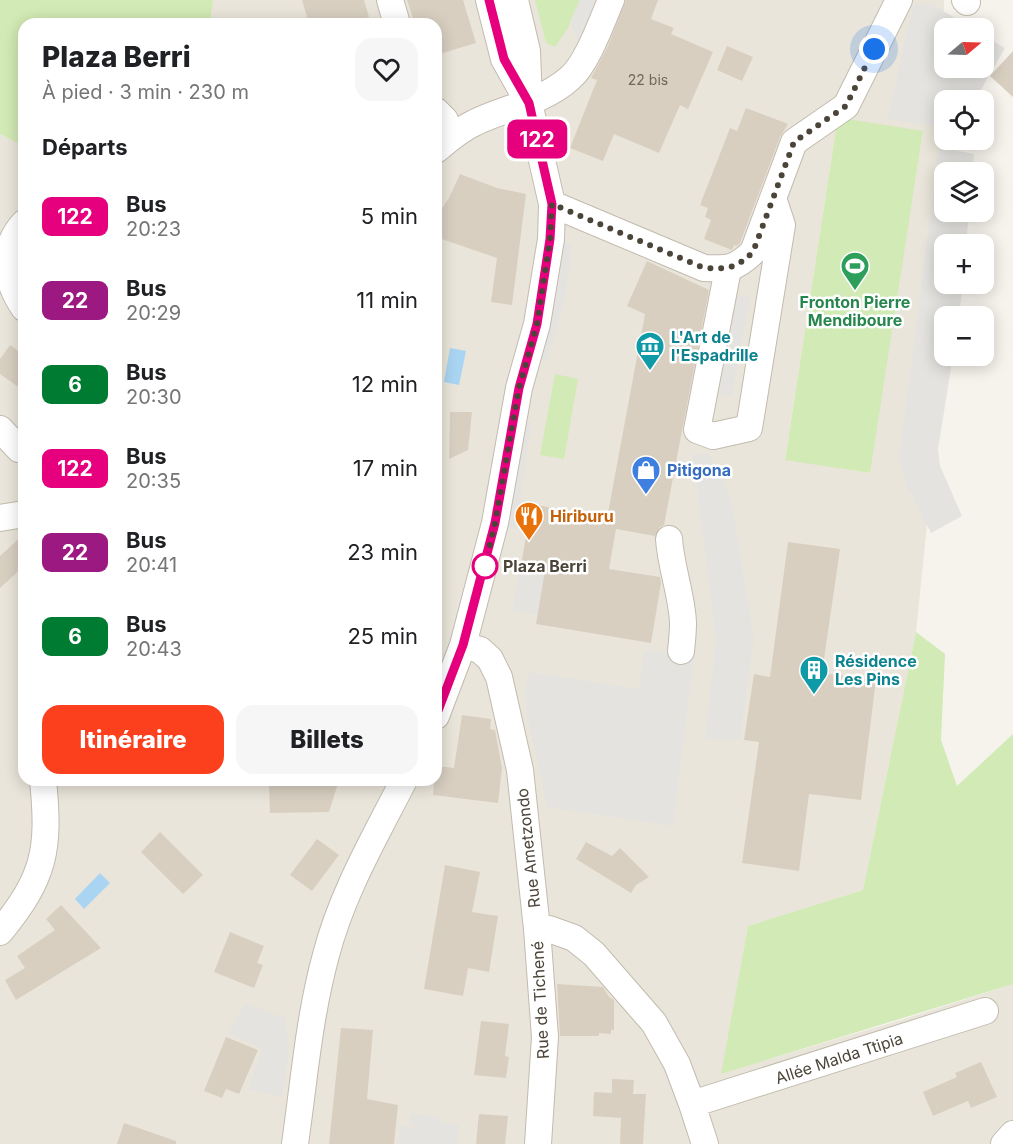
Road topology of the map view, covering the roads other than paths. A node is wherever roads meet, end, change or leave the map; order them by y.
1 (390, 0) edge
2 (489, 0) edge
3 (515, 0) edge
4 (611, 0) edge
5 (899, 0) edge
6 (396, 18) edge
7 (529, 103) junction
8 (442, 117) edge
9 (444, 143) edge
10 (773, 198) junction
11 (552, 204) junction
12 (13, 226) edge
13 (728, 269) junction
14 (18, 297) edge
15 (0, 429) edge
16 (18, 448) edge
17 (18, 515) edge
18 (0, 518) edge
19 (669, 539) dead end
20 (463, 645) junction
21 (681, 651) dead end
22 (442, 700) edge
23 (44, 786) edge
24 (401, 786) edge
25 (537, 929) junction
26 (0, 932) edge
27 (985, 1011) dead end
28 (692, 1104) junction
29 (1013, 1134) edge
30 (295, 1144) edge
31 (538, 1144) edge
32 (705, 1144) edge
33 (1004, 1144) edge

1 - 6 street
2 - 7 street
3 - 7 street
4 - 7 street
5 - 10 street
7 - 9 street
7 - 11 street
8 - 9 street
10 - 13 street
10 - 13 street
11 - 13 street
11 - 20 street
12 - 14 street
15 - 16 street
17 - 18 street
19 - 21 street
20 - 22 street
20 - 25 street, Rue Ametzondo
23 - 26 street
24 - 30 street
25 - 28 street, Rue Ametzondo
25 - 31 street, Rue de Tichené
27 - 28 street, Allée Malda Ttipia
28 - 32 street, Rue Ametzondo
29 - 33 street

